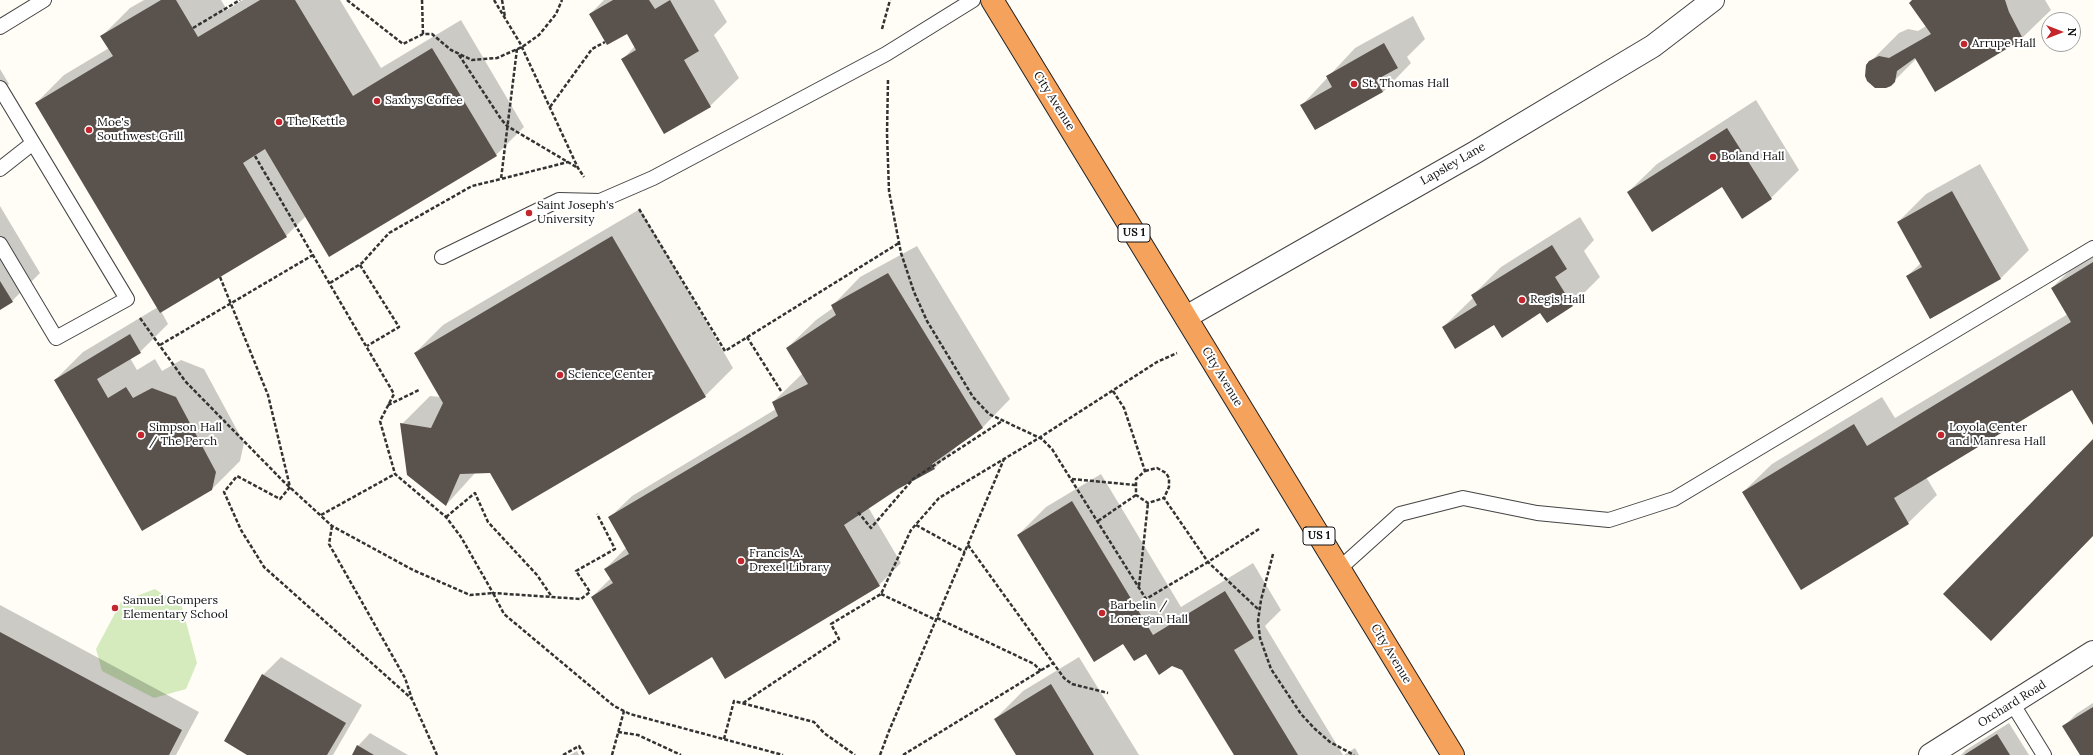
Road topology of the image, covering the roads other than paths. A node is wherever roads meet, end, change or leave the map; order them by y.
1 (44, 0) edge
2 (973, 0) edge
3 (992, 0) edge
4 (1713, 0) edge
5 (0, 27) edge
6 (0, 88) edge
7 (33, 142) junction
8 (0, 169) edge
9 (0, 244) edge
10 (2093, 248) edge
11 (442, 257) dead end
12 (1186, 317) junction
13 (1339, 569) junction
14 (2093, 652) edge
15 (2012, 703) junction
16 (1453, 755) edge
17 (1930, 755) edge
18 (2044, 755) edge

1 - 5 lane
2 - 11 lane
3 - 12 highway, City Avenue / US 1
4 - 12 street, Lapsley Lane
6 - 7 lane
7 - 8 lane
7 - 9 lane
10 - 13 lane
12 - 13 highway, City Avenue / US 1
13 - 16 highway, City Avenue / US 1
14 - 15 street, Orchard Road
15 - 17 street, Orchard Road
15 - 18 lane

